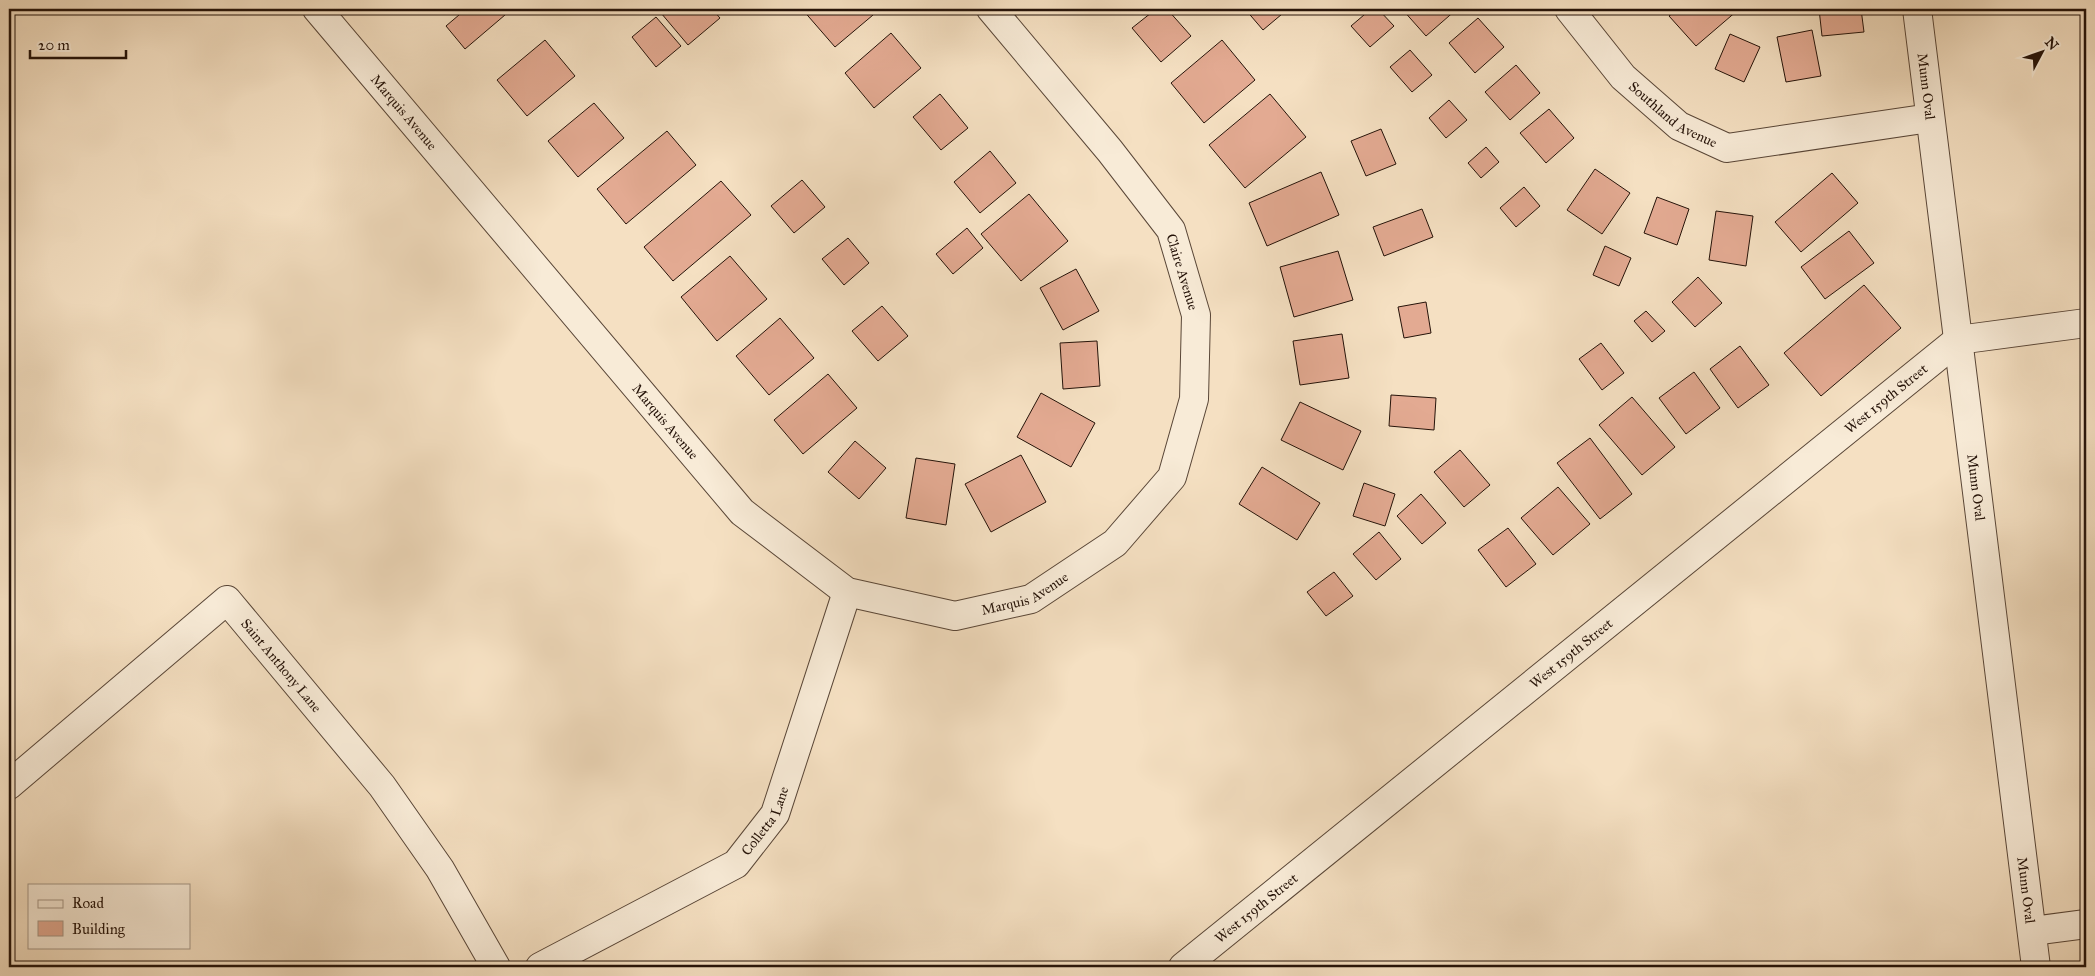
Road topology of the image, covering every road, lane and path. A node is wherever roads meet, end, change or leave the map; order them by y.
1 (318, 9) edge
2 (991, 9) edge
3 (1569, 9) edge
4 (1917, 9) edge
5 (1930, 118) junction
6 (2086, 323) edge
7 (1958, 340) junction
8 (1115, 544) joint
9 (846, 592) junction
10 (9, 784) edge
11 (2086, 924) edge
12 (2032, 931) junction
13 (496, 967) edge
14 (540, 967) edge
15 (1183, 967) edge
16 (2036, 967) edge

1 - 9 street, Marquis Avenue
2 - 8 street, Claire Avenue
3 - 5 street, Southland Avenue
4 - 5 street, Munn Oval
5 - 7 street, Munn Oval
6 - 7 street
7 - 12 street, Munn Oval
7 - 15 street, West 159th Street
8 - 9 street, Marquis Avenue
9 - 14 street, Colletta Lane
10 - 13 street, Saint Anthony Lane
11 - 12 street
12 - 16 street, Munn Oval

